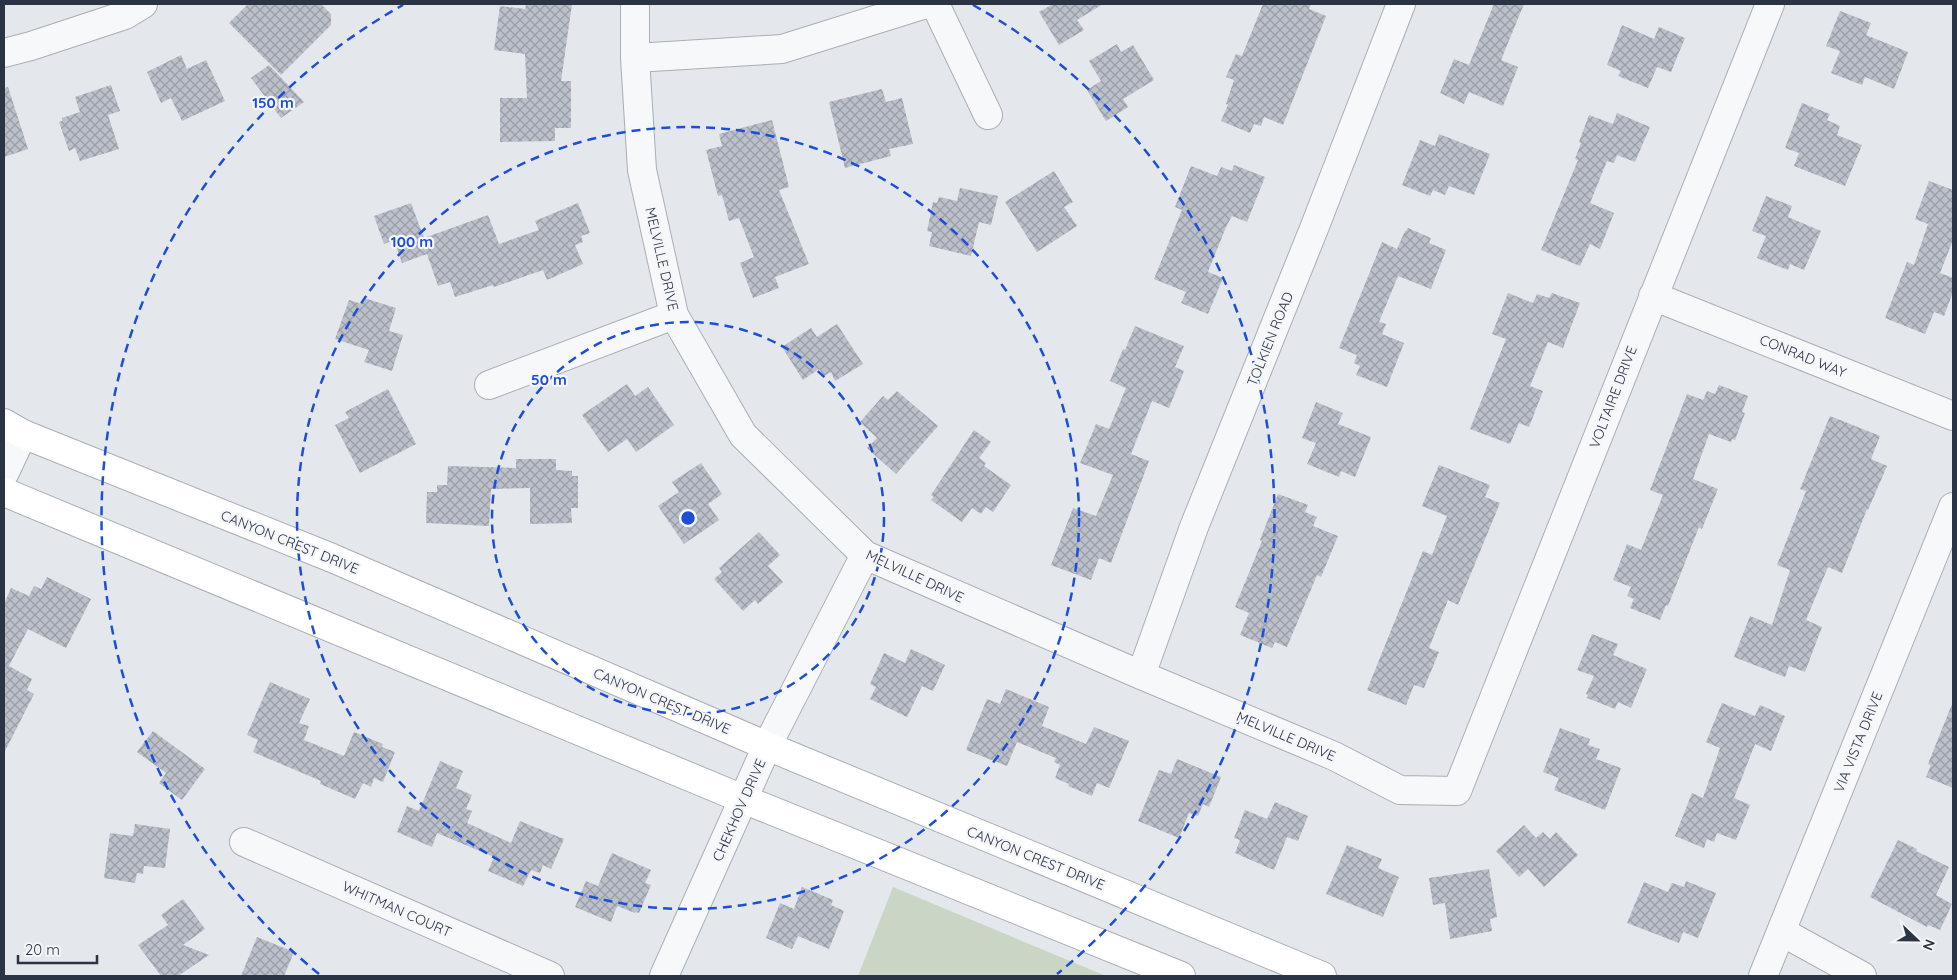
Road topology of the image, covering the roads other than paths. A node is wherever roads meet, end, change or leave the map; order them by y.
1 (143, 4) edge
2 (635, 4) edge
3 (926, 4) edge
4 (935, 4) edge
5 (1401, 4) edge
6 (1770, 4) edge
7 (4, 53) edge
8 (635, 58) junction
9 (988, 115) dead end
10 (1653, 296) junction
11 (674, 315) junction
12 (489, 385) dead end
13 (1953, 416) edge
14 (14, 428) edge
15 (4, 474) edge
16 (4, 492) edge
17 (1953, 507) edge
18 (865, 555) junction
19 (1141, 676) junction
20 (767, 746) junction
21 (1457, 791) joint
22 (743, 799) junction
23 (244, 842) dead end
24 (1782, 932) junction
25 (550, 976) edge
26 (664, 976) edge
27 (1182, 976) edge
28 (1322, 976) edge
29 (1763, 976) edge
30 (1862, 976) edge

1 - 7 street
2 - 8 street, MELVILLE DRIVE
3 - 8 street
4 - 9 street
5 - 19 street, TOLKIEN ROAD
6 - 10 street, VOLTAIRE DRIVE
8 - 11 street, MELVILLE DRIVE
10 - 13 street, CONRAD WAY
10 - 21 street, VOLTAIRE DRIVE
11 - 12 street
11 - 18 street, MELVILLE DRIVE
14 - 15 street
14 - 20 main road, CANYON CREST DRIVE
16 - 22 main road
17 - 24 street, VIA VISTA DRIVE
18 - 19 street, MELVILLE DRIVE
18 - 20 street, CHEKHOV DRIVE
19 - 21 street, MELVILLE DRIVE
20 - 22 street, CHEKHOV DRIVE
20 - 28 main road, CANYON CREST DRIVE
22 - 26 street, CHEKHOV DRIVE
22 - 27 main road
23 - 25 street, WHITMAN COURT
24 - 29 street, VIA VISTA DRIVE
24 - 30 street

